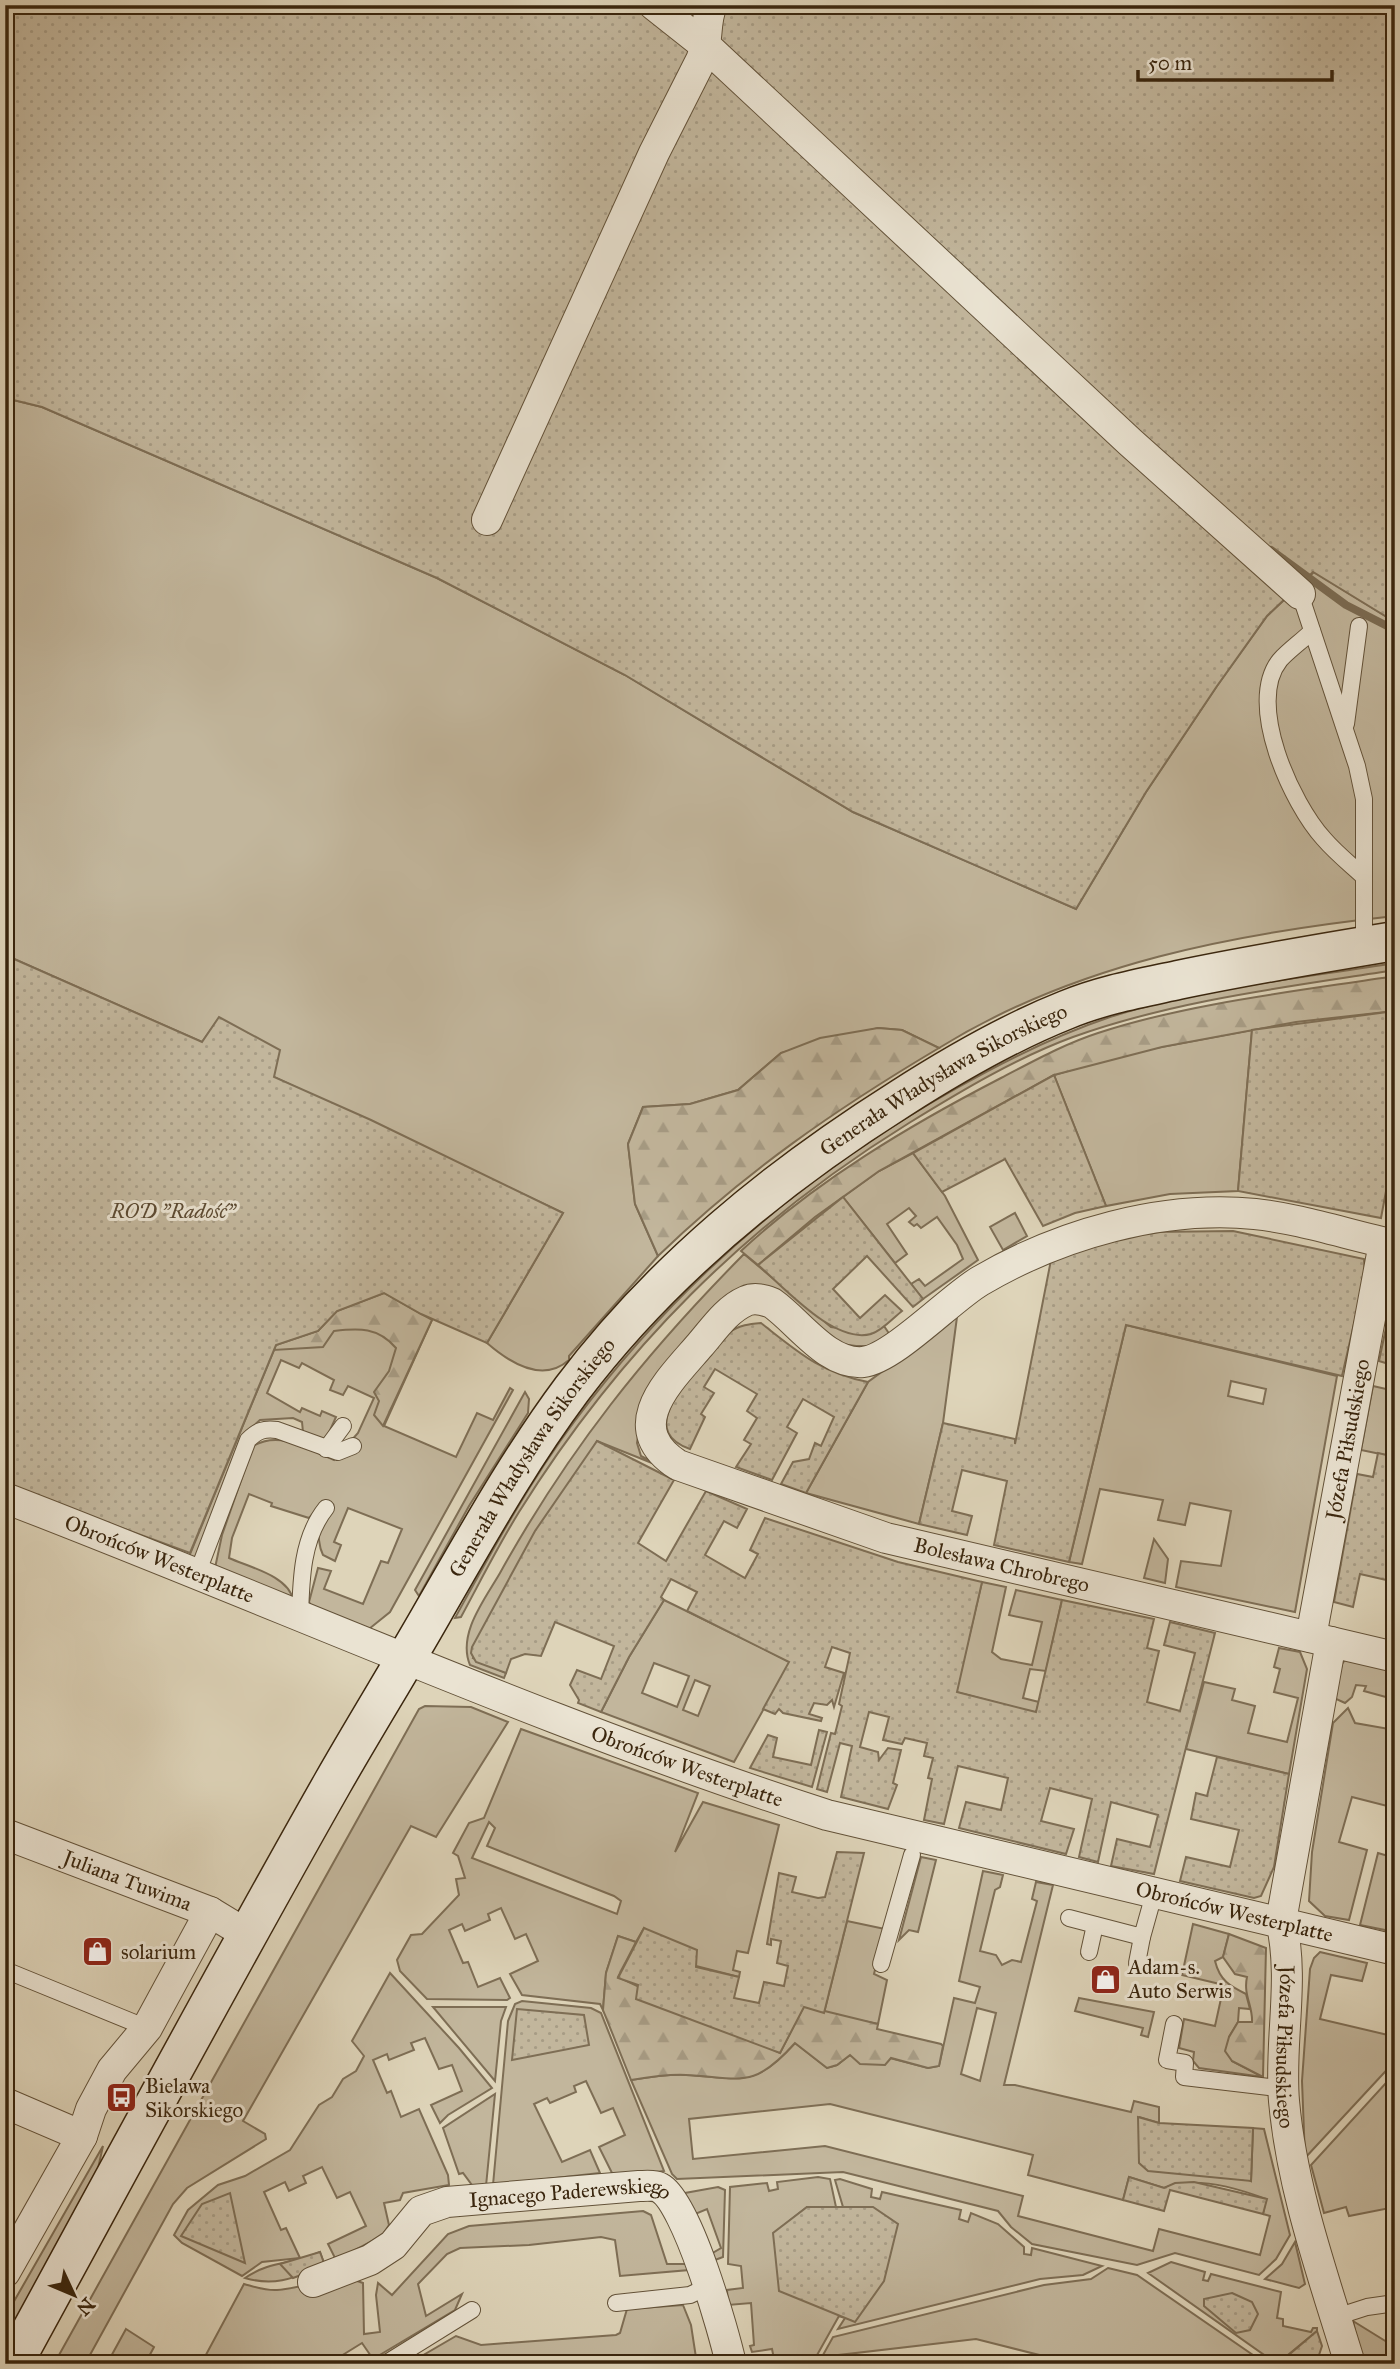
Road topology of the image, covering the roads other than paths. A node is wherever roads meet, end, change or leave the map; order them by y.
1 (654, 5) edge
2 (712, 5) edge
3 (707, 47) junction
4 (487, 520) dead end
5 (1300, 594) joint
6 (1359, 626) dead end
7 (1312, 631) junction
8 (1345, 730) junction
9 (1363, 876) junction
10 (1379, 943) edge
11 (1389, 1244) edge
12 (343, 1426) dead end
13 (353, 1446) dead end
14 (326, 1449) junction
15 (5, 1498) edge
16 (326, 1508) dead end
17 (197, 1574) junction
18 (300, 1617) junction
19 (1321, 1639) junction
20 (1395, 1657) edge
21 (404, 1659) junction
22 (5, 1834) edge
23 (912, 1855) dead end
24 (1154, 1894) junction
25 (210, 1912) junction
26 (1069, 1918) dead end
27 (1282, 1921) junction
28 (1095, 1925) junction
29 (248, 1935) junction
30 (1142, 1937) junction
31 (1395, 1950) edge
32 (1089, 1952) dead end
33 (1137, 1963) dead end
34 (881, 1965) dead end
35 (5, 1970) edge
36 (1174, 2024) dead end
37 (147, 2028) junction
38 (1269, 2087) dead end
39 (5, 2103) edge
40 (82, 2136) junction
41 (5, 2272) edge
42 (313, 2282) dead end
43 (709, 2286) junction
44 (616, 2303) dead end
45 (1395, 2303) edge
46 (471, 2310) dead end
47 (1336, 2317) junction
48 (13, 2364) edge
49 (385, 2364) edge
50 (731, 2364) edge
51 (1350, 2364) edge

1 - 3 street
2 - 3 street
3 - 4 street
3 - 5 street
5 - 7 lane
6 - 8 lane
7 - 8 lane
7 - 9 lane
8 - 9 lane
9 - 10 lane
10 - 21 main road, Generała Władysława Sikorskiego
11 - 19 street, Józefa Piłsudskiego
11 - 19 street, Bolesława Chrobrego
12 - 14 lane
13 - 14 lane
14 - 17 lane
15 - 17 street, Obrońców Westerplatte
16 - 18 lane
17 - 18 street, Obrońców Westerplatte
18 - 21 street, Obrońców Westerplatte
19 - 20 street, Bolesława Chrobrego
19 - 27 street, Józefa Piłsudskiego
21 - 24 street, Obrońców Westerplatte
21 - 29 main road, Generała Władysława Sikorskiego
22 - 25 street, Juliana Tuwima
23 - 34 lane
24 - 27 street, Obrońców Westerplatte
24 - 30 lane
25 - 29 street, Juliana Tuwima
25 - 37 street
26 - 28 lane
27 - 31 street, Obrońców Westerplatte
27 - 47 street, Józefa Piłsudskiego
28 - 30 lane
28 - 32 lane
29 - 48 main road, Generała Władysława Sikorskiego
30 - 33 lane
35 - 37 lane
36 - 38 lane
37 - 40 street
39 - 40 street
40 - 41 street
42 - 43 street, Ignacego Paderewskiego
43 - 44 lane
43 - 50 street, Ignacego Paderewskiego
45 - 47 lane
46 - 49 lane
47 - 51 street, Józefa Piłsudskiego

